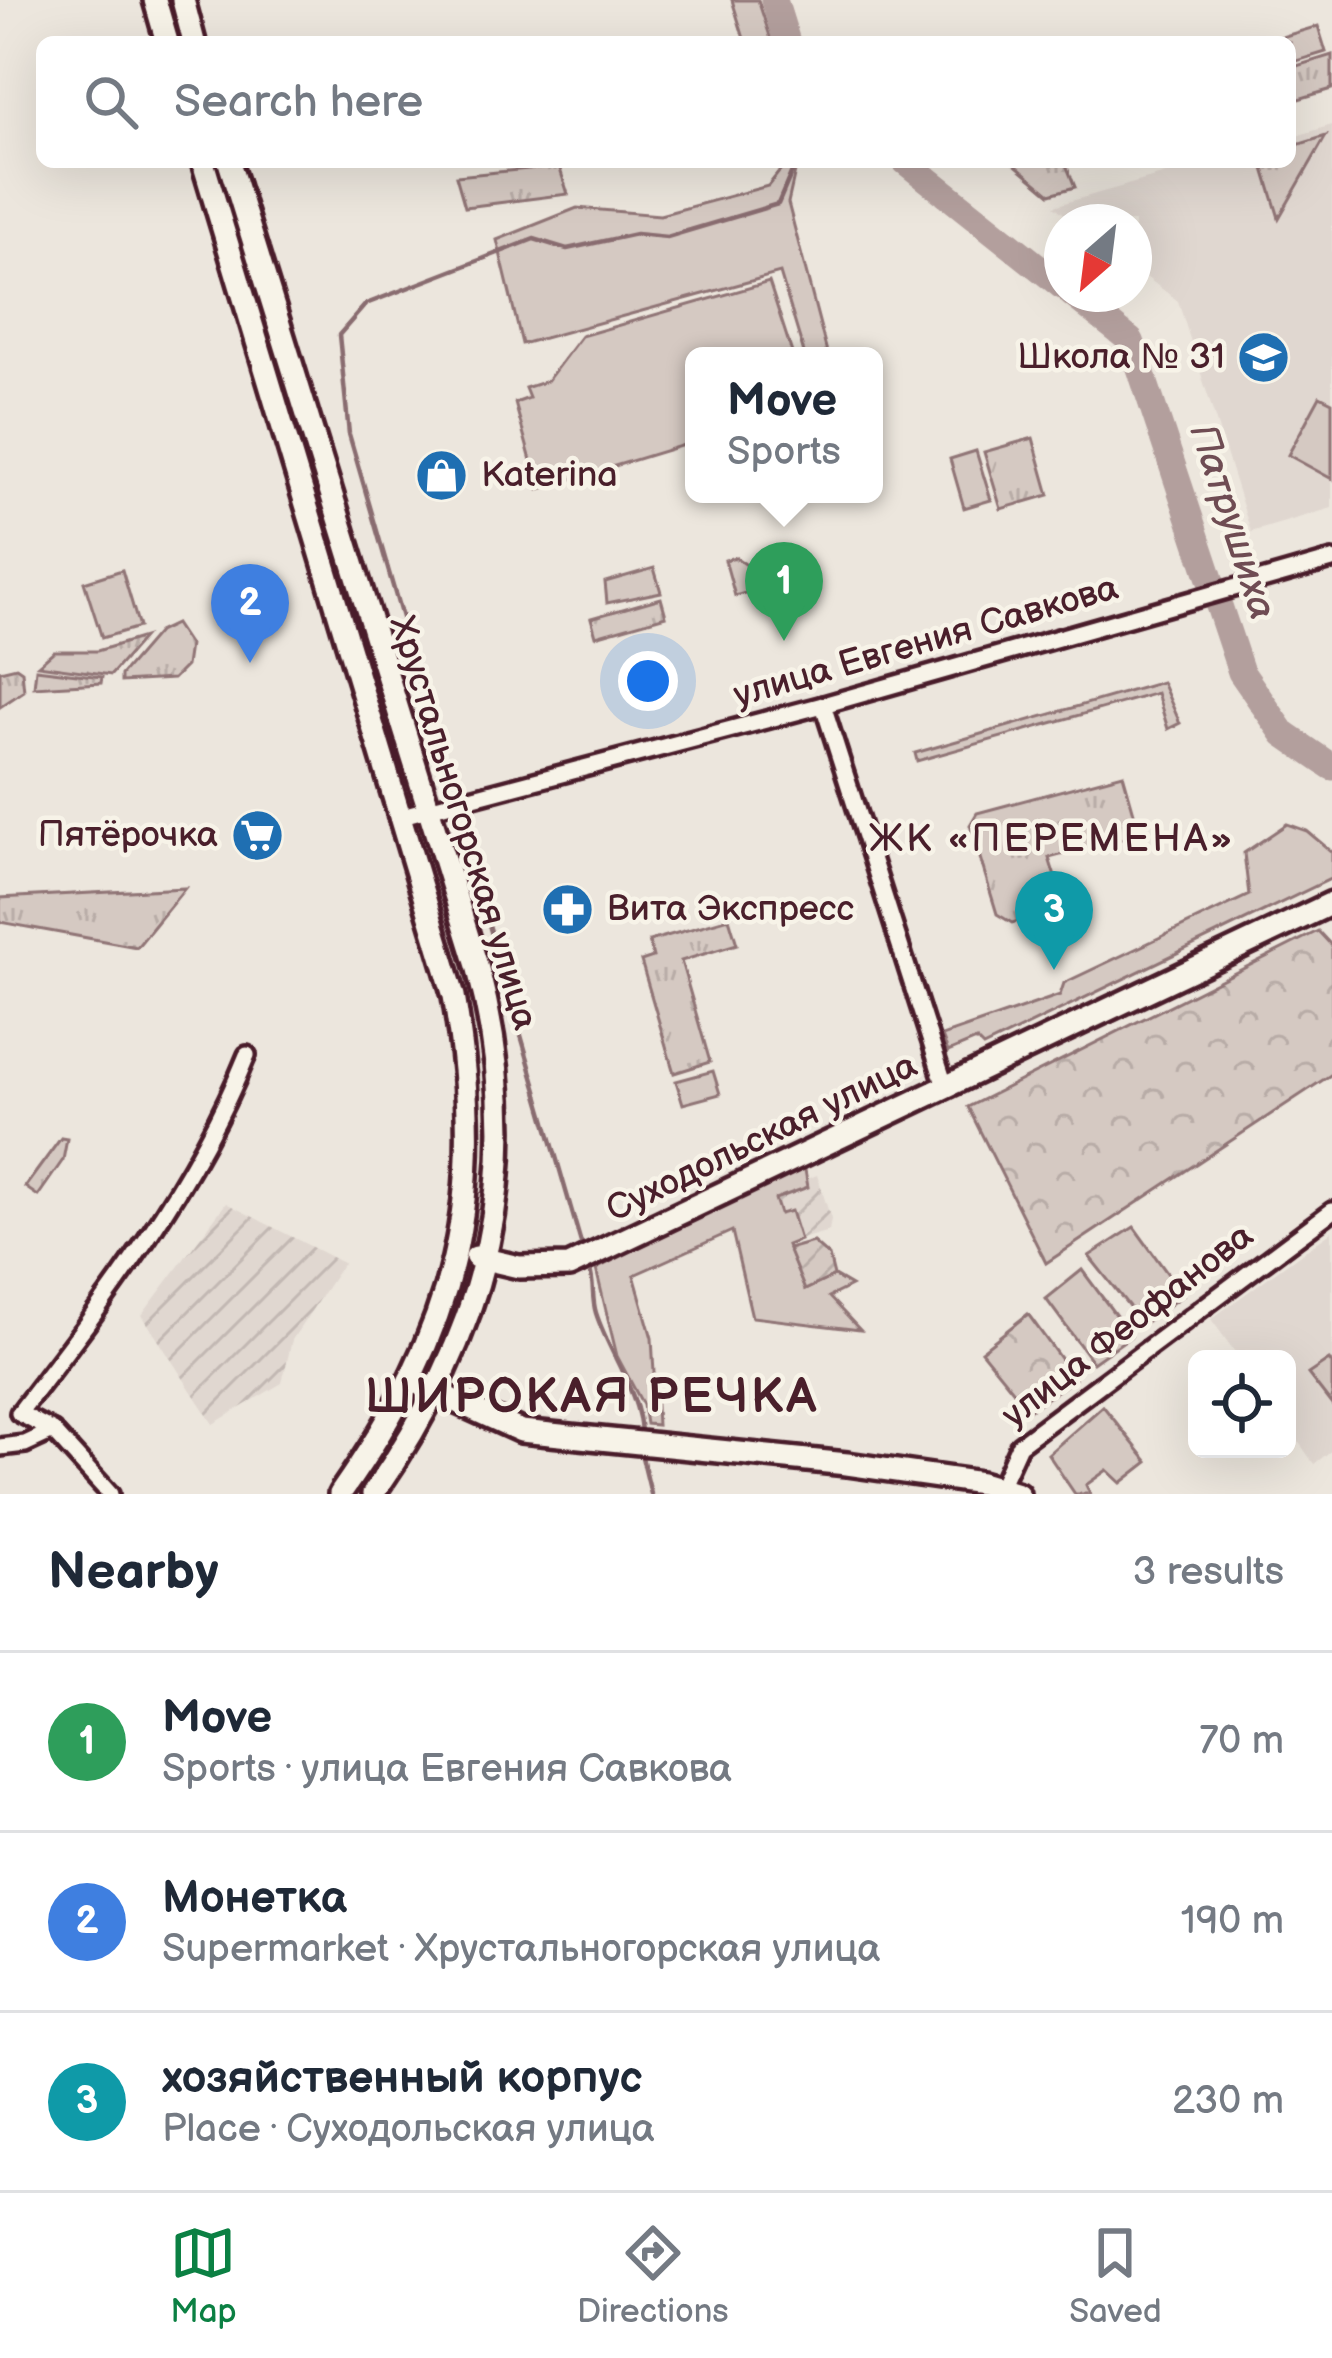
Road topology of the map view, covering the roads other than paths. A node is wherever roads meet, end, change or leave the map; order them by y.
1 (155, 0) edge
2 (183, 0) edge
3 (165, 36) edge
4 (192, 36) edge
5 (205, 168) edge
6 (231, 168) edge
7 (266, 283) junction
8 (241, 286) junction
9 (303, 409) junction
10 (279, 418) junction
11 (1332, 560) edge
12 (823, 705) junction
13 (426, 809) junction
14 (398, 818) junction
15 (1332, 903) edge
16 (247, 1054) dead end
17 (945, 1086) junction
18 (1332, 1211) edge
19 (459, 1250) junction
20 (486, 1260) junction
21 (411, 1380) junction
22 (435, 1392) junction
23 (52, 1431) junction
24 (0, 1447) edge
25 (1009, 1490) edge
26 (110, 1494) edge
27 (340, 1494) edge
28 (374, 1494) edge

1 - 3 street
2 - 4 street
5 - 8 street, Хрустальногорская улица
6 - 7 street, Хрустальногорская улица
7 - 8 street
7 - 9 street, Хрустальногорская улица
8 - 10 street, Хрустальногорская улица
9 - 10 street
9 - 13 street, Хрустальногорская улица
10 - 14 street, Хрустальногорская улица
11 - 12 street, улица Евгения Савкова
12 - 13 street, улица Евгения Савкова
12 - 17 street
13 - 14 street, улица Евгения Савкова
13 - 20 street, Хрустальногорская улица
14 - 19 street, Хрустальногорская улица
15 - 17 street, Суходольская улица
16 - 23 street
17 - 20 street, Суходольская улица
18 - 25 street, улица Феофанова
19 - 20 street, Суходольская улица
19 - 21 street
20 - 22 street, Хрустальногорская улица
21 - 22 street, улица Феофанова
21 - 27 street
22 - 25 street, улица Феофанова
22 - 28 street, Хрустальногорская улица
23 - 24 street
23 - 26 street

